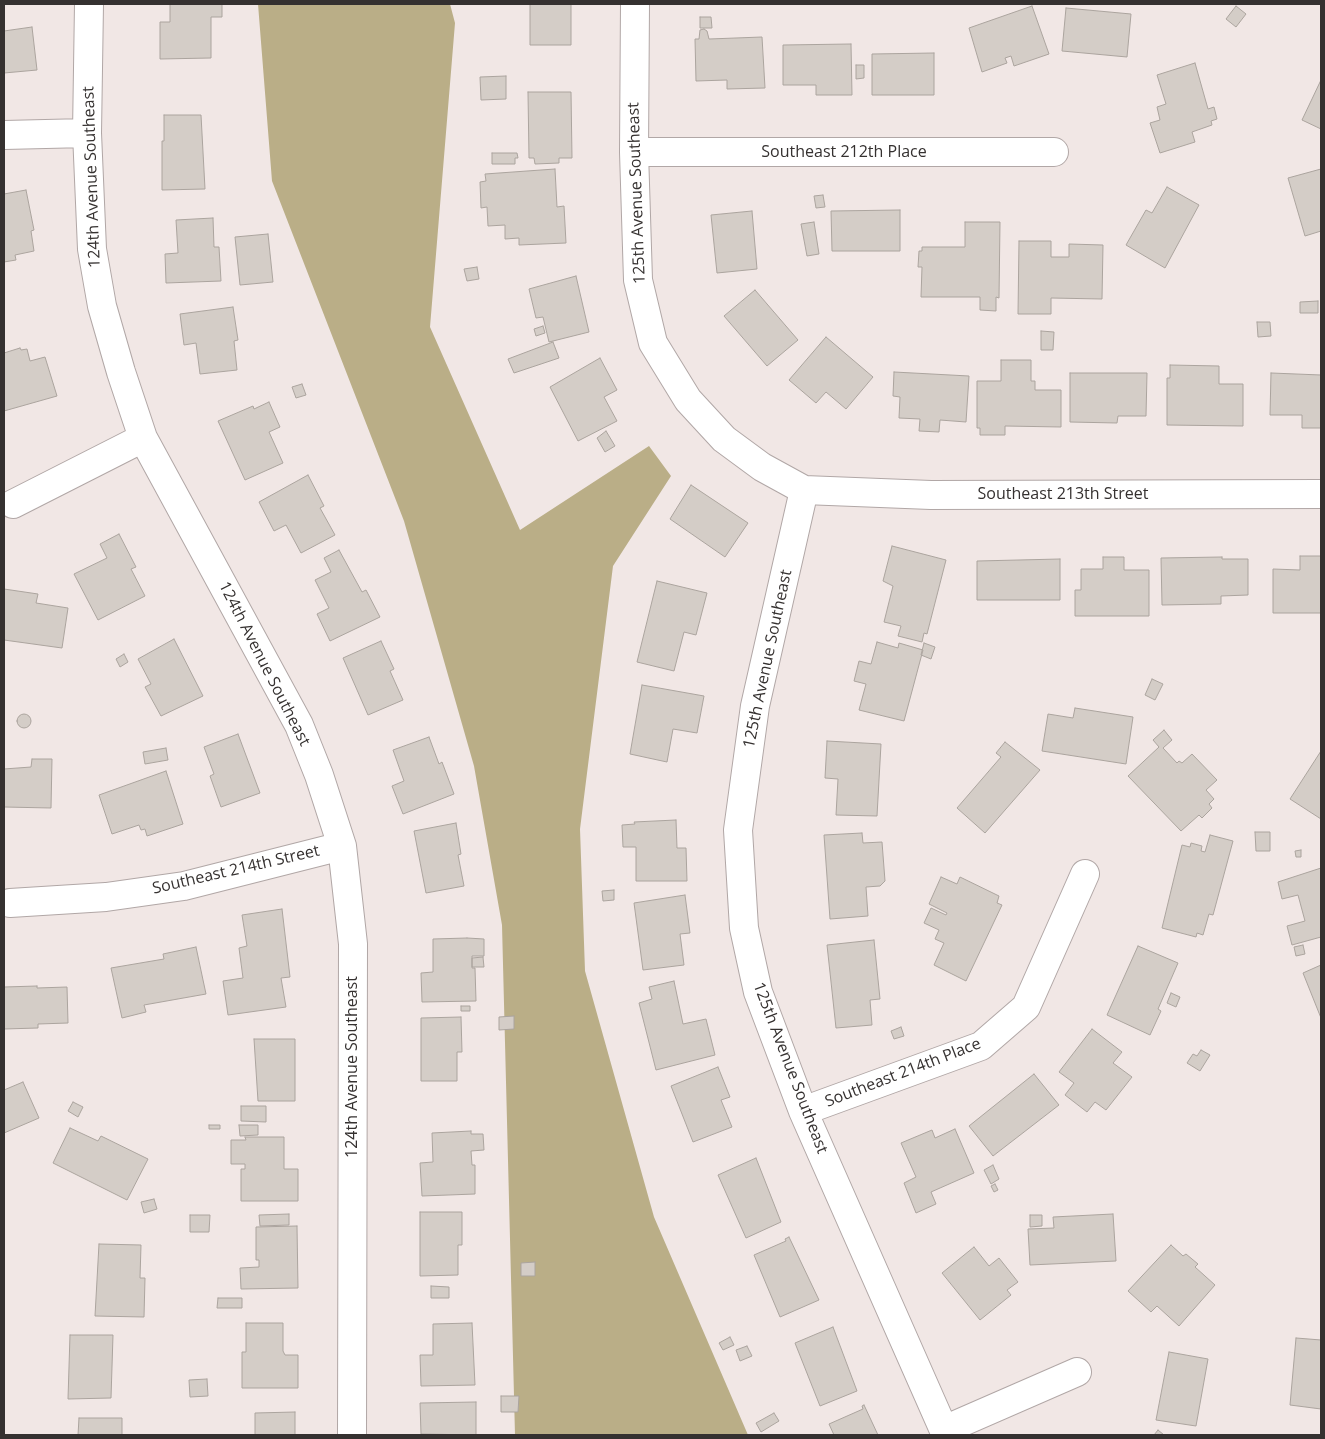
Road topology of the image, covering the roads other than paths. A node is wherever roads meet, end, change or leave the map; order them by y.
1 (89, 4) edge
2 (634, 4) edge
3 (87, 133) junction
4 (4, 135) edge
5 (634, 152) junction
6 (1054, 152) dead end
7 (143, 438) junction
8 (804, 490) junction
9 (1321, 494) edge
10 (13, 504) dead end
11 (342, 846) junction
12 (1085, 874) dead end
13 (10, 902) dead end
14 (803, 1110) junction
15 (1077, 1372) dead end
16 (945, 1432) edge
17 (352, 1435) edge

1 - 3 street, 124th Avenue Southeast
2 - 5 street, 125th Avenue Southeast
3 - 4 street
3 - 7 street, 124th Avenue Southeast
5 - 6 street, Southeast 212th Place
5 - 8 street, 125th Avenue Southeast
7 - 10 street
7 - 11 street, 124th Avenue Southeast
8 - 9 street, Southeast 213th Street
8 - 14 street, 125th Avenue Southeast
11 - 13 street, Southeast 214th Street
11 - 17 street, 124th Avenue Southeast
12 - 14 street, Southeast 214th Place
14 - 16 street, 125th Avenue Southeast
15 - 16 street

